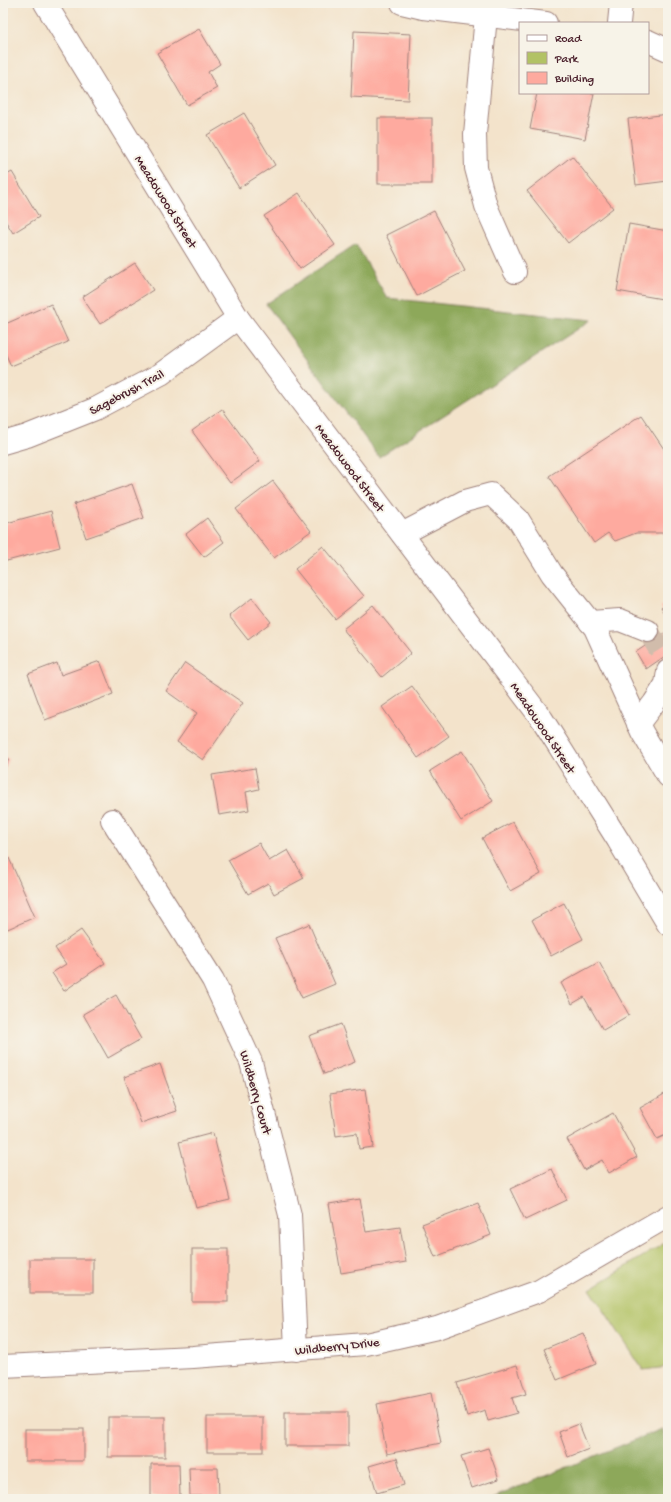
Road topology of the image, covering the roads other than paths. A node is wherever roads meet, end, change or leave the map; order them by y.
1 (45, 3) edge
2 (402, 3) edge
3 (621, 3) edge
4 (486, 16) junction
5 (537, 22) edge
6 (619, 22) edge
7 (649, 41) edge
8 (668, 50) edge
9 (515, 272) dead end
10 (238, 318) junction
11 (3, 443) edge
12 (402, 534) junction
13 (590, 622) junction
14 (648, 631) tunnel mouth
15 (668, 671) edge
16 (638, 724) junction
17 (668, 776) edge
18 (112, 820) dead end
19 (668, 924) edge
20 (668, 1216) edge
21 (296, 1350) junction
22 (3, 1366) edge

1 - 10 street, Meadowood Street
2 - 4 street
3 - 6 street
4 - 5 street
4 - 9 street
7 - 8 street
10 - 11 street, Sagebrush Trail
10 - 12 street, Meadowood Street
12 - 13 street
12 - 19 street, Meadowood Street
13 - 14 street
13 - 16 street
15 - 16 street
16 - 17 street
18 - 21 street, Wildberry Court
20 - 21 street, Wildberry Drive
21 - 22 street, Wildberry Drive

